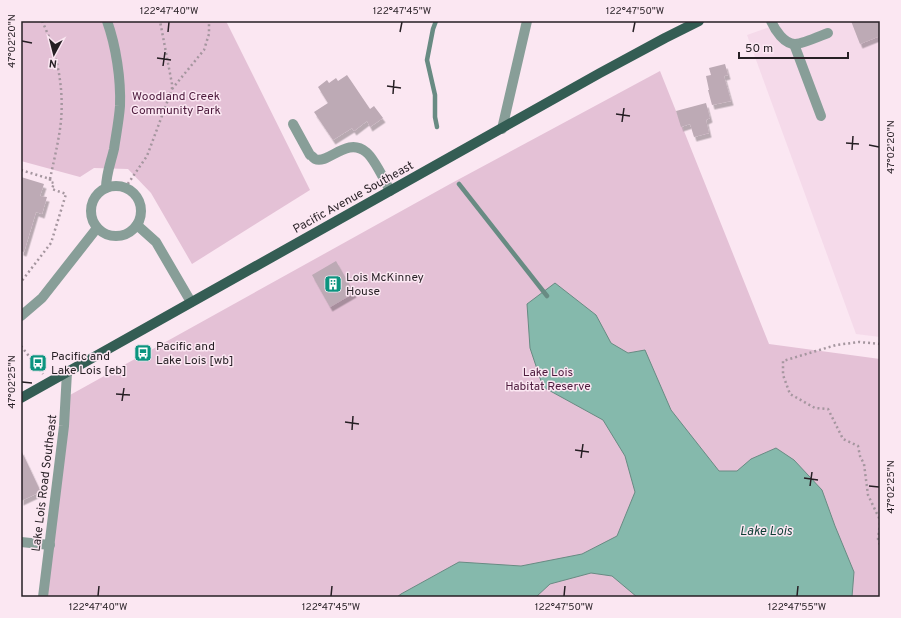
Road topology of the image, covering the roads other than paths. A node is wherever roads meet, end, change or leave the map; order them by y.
1 (107, 21) edge
2 (527, 21) edge
3 (700, 21) edge
4 (771, 21) edge
5 (828, 33) dead end
6 (794, 44) junction
7 (821, 116) dead end
8 (293, 124) dead end
9 (502, 129) junction
10 (106, 188) junction
11 (390, 191) junction
12 (137, 225) junction
13 (97, 228) junction
14 (191, 302) junction
15 (21, 316) edge
16 (67, 372) junction
17 (21, 398) edge
18 (21, 542) edge
19 (50, 545) junction
20 (43, 597) edge

1 - 10 street
2 - 9 street
3 - 9 main road, Pacific Avenue Southeast
4 - 6 street
5 - 6 street
6 - 7 street
8 - 11 street
9 - 11 main road, Pacific Avenue Southeast
10 - 12 street
10 - 13 street
11 - 14 main road, Pacific Avenue Southeast
12 - 13 street
12 - 14 street
13 - 15 street
14 - 16 main road, Pacific Avenue Southeast
16 - 17 main road, Pacific Avenue Southeast
16 - 19 street, Lake Lois Road Southeast
18 - 19 street
19 - 20 street, Lake Lois Road Southeast

